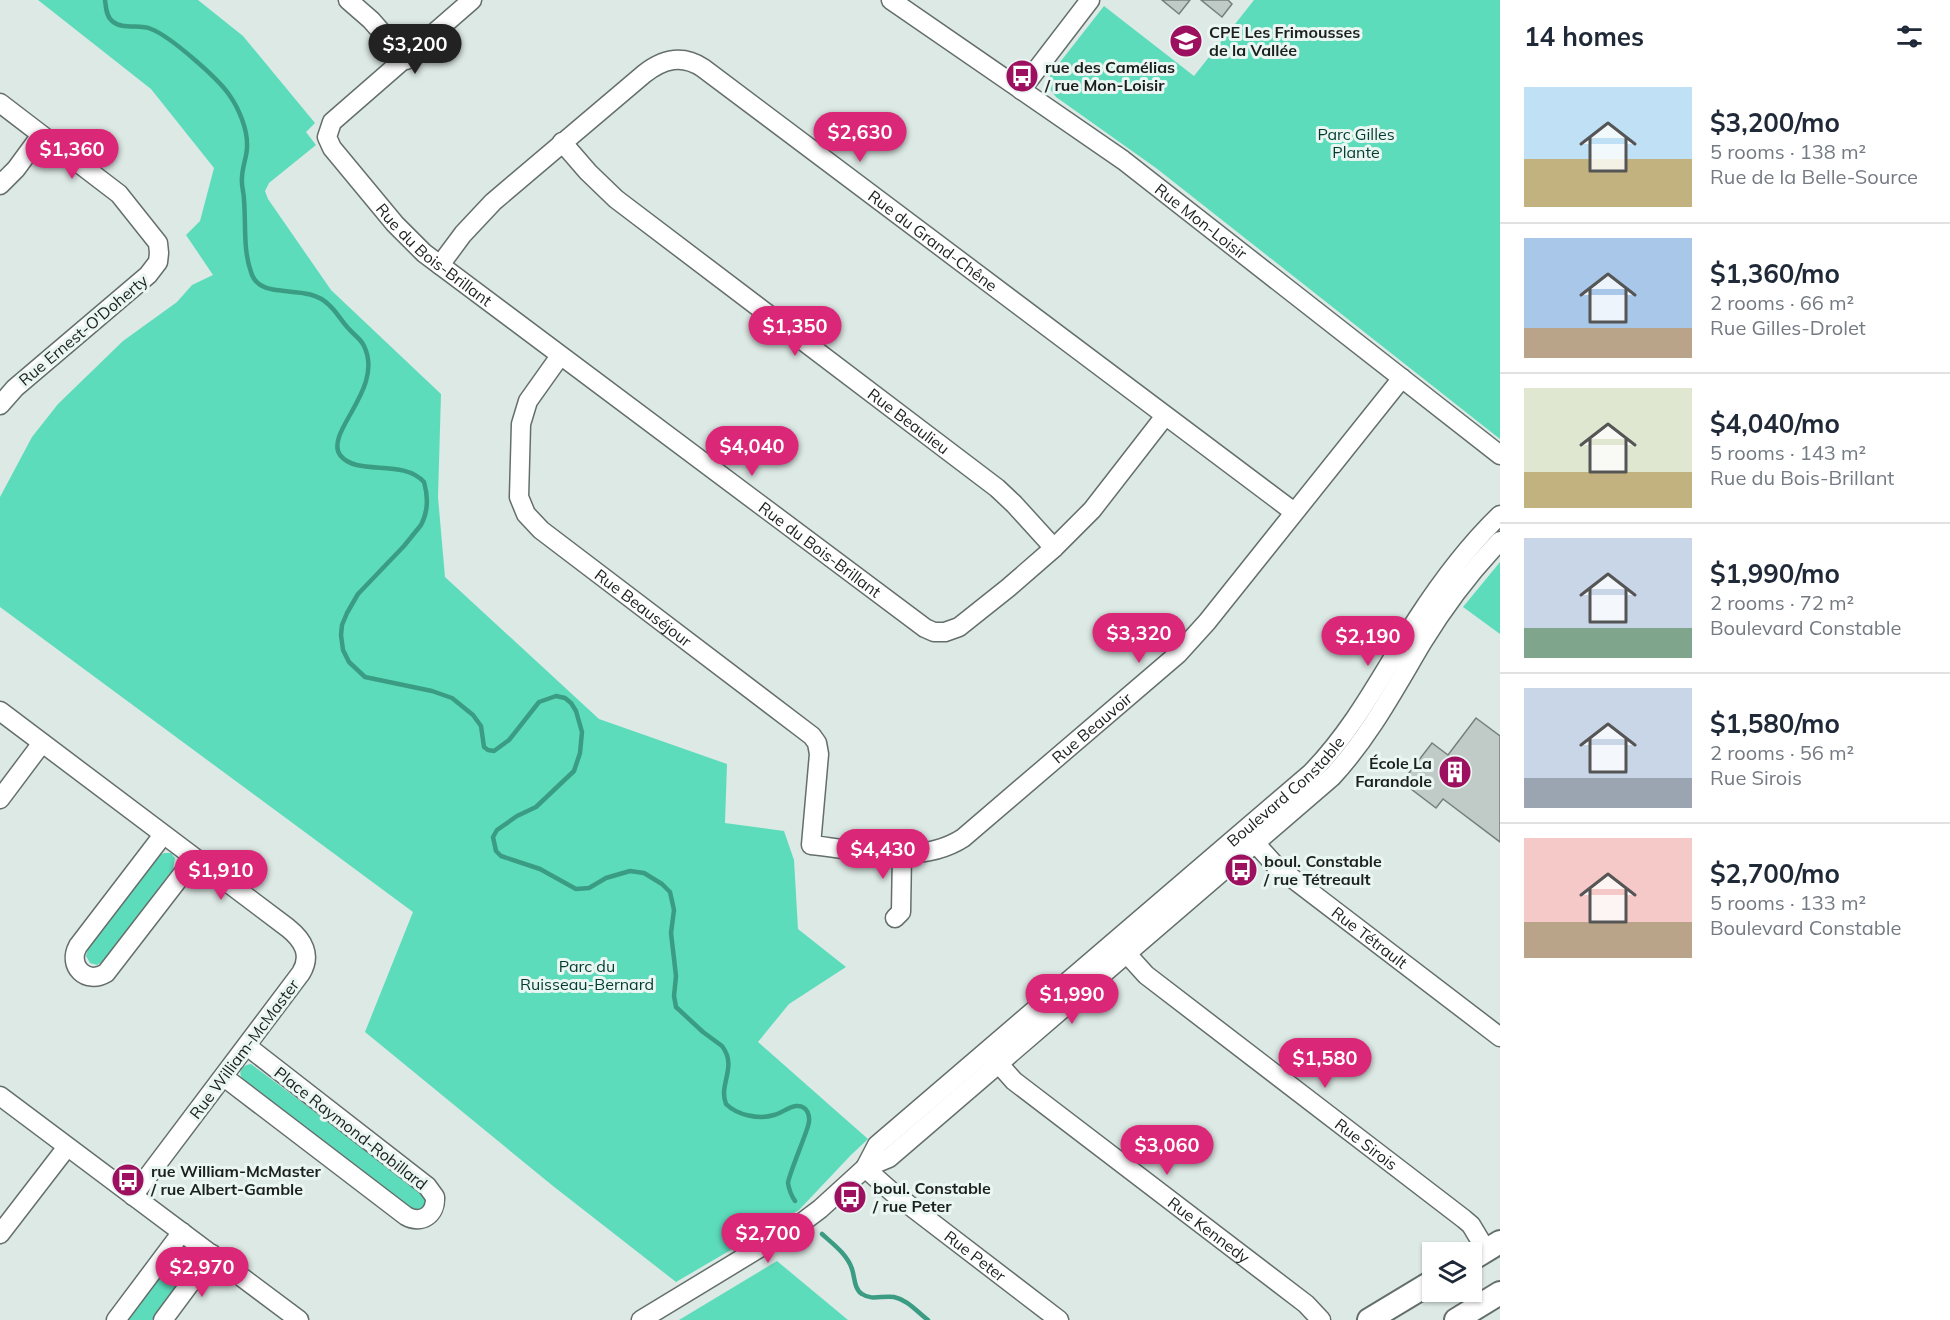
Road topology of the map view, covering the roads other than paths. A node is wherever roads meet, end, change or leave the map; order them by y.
1 (348, 0) edge
2 (472, 0) edge
3 (891, 0) edge
4 (1090, 0) edge
5 (406, 60) junction
6 (1022, 90) junction
7 (0, 103) edge
8 (41, 135) junction
9 (562, 142) junction
10 (0, 185) edge
11 (440, 265) junction
12 (560, 356) junction
13 (1401, 378) junction
14 (0, 405) edge
15 (1165, 416) junction
16 (1500, 456) edge
17 (1294, 512) junction
18 (1500, 515) edge
19 (1500, 541) edge
20 (1054, 548) junction
21 (0, 711) edge
22 (42, 743) junction
23 (0, 799) edge
24 (163, 835) junction
25 (1250, 837) junction
26 (811, 845) joint
27 (902, 854) junction
28 (194, 859) junction
29 (895, 918) dead end
30 (1127, 954) junction
31 (1500, 1037) edge
32 (247, 1046) junction
33 (993, 1057) junction
34 (224, 1077) junction
35 (0, 1096) edge
36 (67, 1147) junction
37 (865, 1168) junction
38 (133, 1196) junction
39 (182, 1232) junction
40 (0, 1234) edge
41 (1486, 1250) edge
42 (212, 1254) junction
43 (1422, 1288) edge
44 (1500, 1293) edge
45 (116, 1320) edge
46 (163, 1320) edge
47 (299, 1320) edge
48 (641, 1320) edge
49 (1059, 1320) edge
50 (1321, 1320) edge
51 (1369, 1320) edge
52 (1456, 1320) edge

1 - 5 street
2 - 5 street
3 - 6 street, Rue Mon-Loisir
4 - 6 street
5 - 11 street, Rue du Bois-Brillant
6 - 13 street, Rue Mon-Loisir
7 - 8 street
8 - 10 street
8 - 14 street, Rue Ernest-O'Doherty
9 - 11 street, Rue du Grand-Chêne
9 - 15 street, Rue du Grand-Chêne
9 - 20 street, Rue Beaulieu
11 - 12 street, Rue du Bois-Brillant
12 - 20 street, Rue du Bois-Brillant
12 - 26 street, Rue Beauséjour
13 - 16 street, Rue Mon-Loisir
13 - 17 street, Rue Beauvoir
15 - 17 street, Rue du Grand-Chêne
15 - 20 street, Rue du Bois-Brillant
17 - 27 street, Rue Beauvoir
18 - 25 street, Boulevard Constable
19 - 25 street, Boulevard Constable
21 - 22 street, Rue William-McMaster
22 - 23 street
22 - 24 street, Rue William-McMaster
24 - 28 street, Rue William-McMaster
24 - 28 street
25 - 30 street, Boulevard Constable
25 - 31 street, Rue Tétrault
25 - 33 street, Boulevard Constable
26 - 27 street, Rue Beauvoir
27 - 29 street
28 - 32 street, Rue William-McMaster
30 - 33 street, Boulevard Constable
30 - 41 street, Rue Sirois
32 - 34 street, Rue William-McMaster
32 - 34 street, Place Raymond-Robillard
33 - 37 street, Boulevard Constable
33 - 50 street, Rue Kennedy
34 - 38 street, Rue William-McMaster
35 - 36 street
36 - 38 street
36 - 40 street
37 - 48 street, Boulevard Constable
37 - 49 street, Rue Peter
38 - 39 street
39 - 42 street
39 - 45 street
42 - 46 street
42 - 47 street
43 - 51 main road
44 - 52 main road

